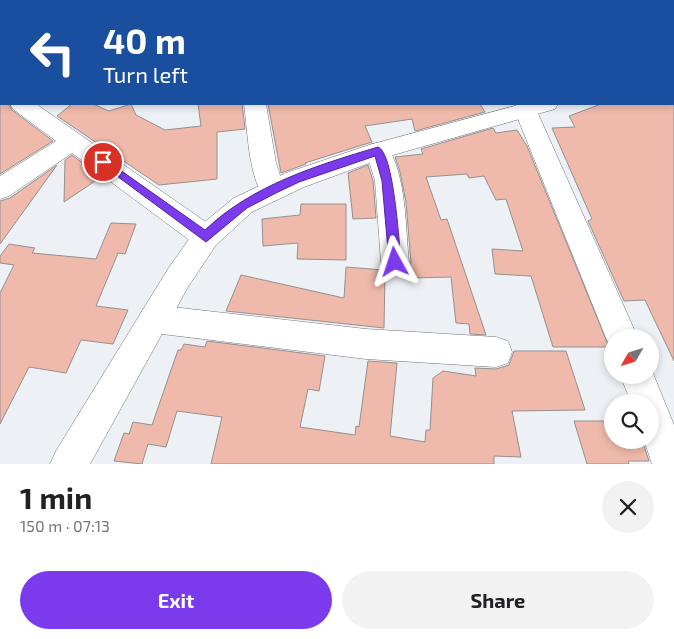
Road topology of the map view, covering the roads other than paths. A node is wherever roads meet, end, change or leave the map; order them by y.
1 (23, 105) edge
2 (255, 105) edge
3 (536, 106) edge
4 (73, 141) junction
5 (378, 151) junction
6 (0, 189) edge
7 (272, 190) junction
8 (206, 237) junction
9 (395, 262) dead end
10 (154, 319) junction
11 (619, 329) edge
12 (496, 352) dead end
13 (659, 432) edge
14 (69, 464) edge
15 (671, 464) edge

1 - 4 main road
2 - 7 main road
3 - 5 main road
3 - 11 main road
4 - 6 main road
4 - 8 main road
5 - 7 main road
5 - 9 main road
7 - 8 main road
8 - 10 main road
10 - 12 main road
10 - 14 main road
13 - 15 main road

